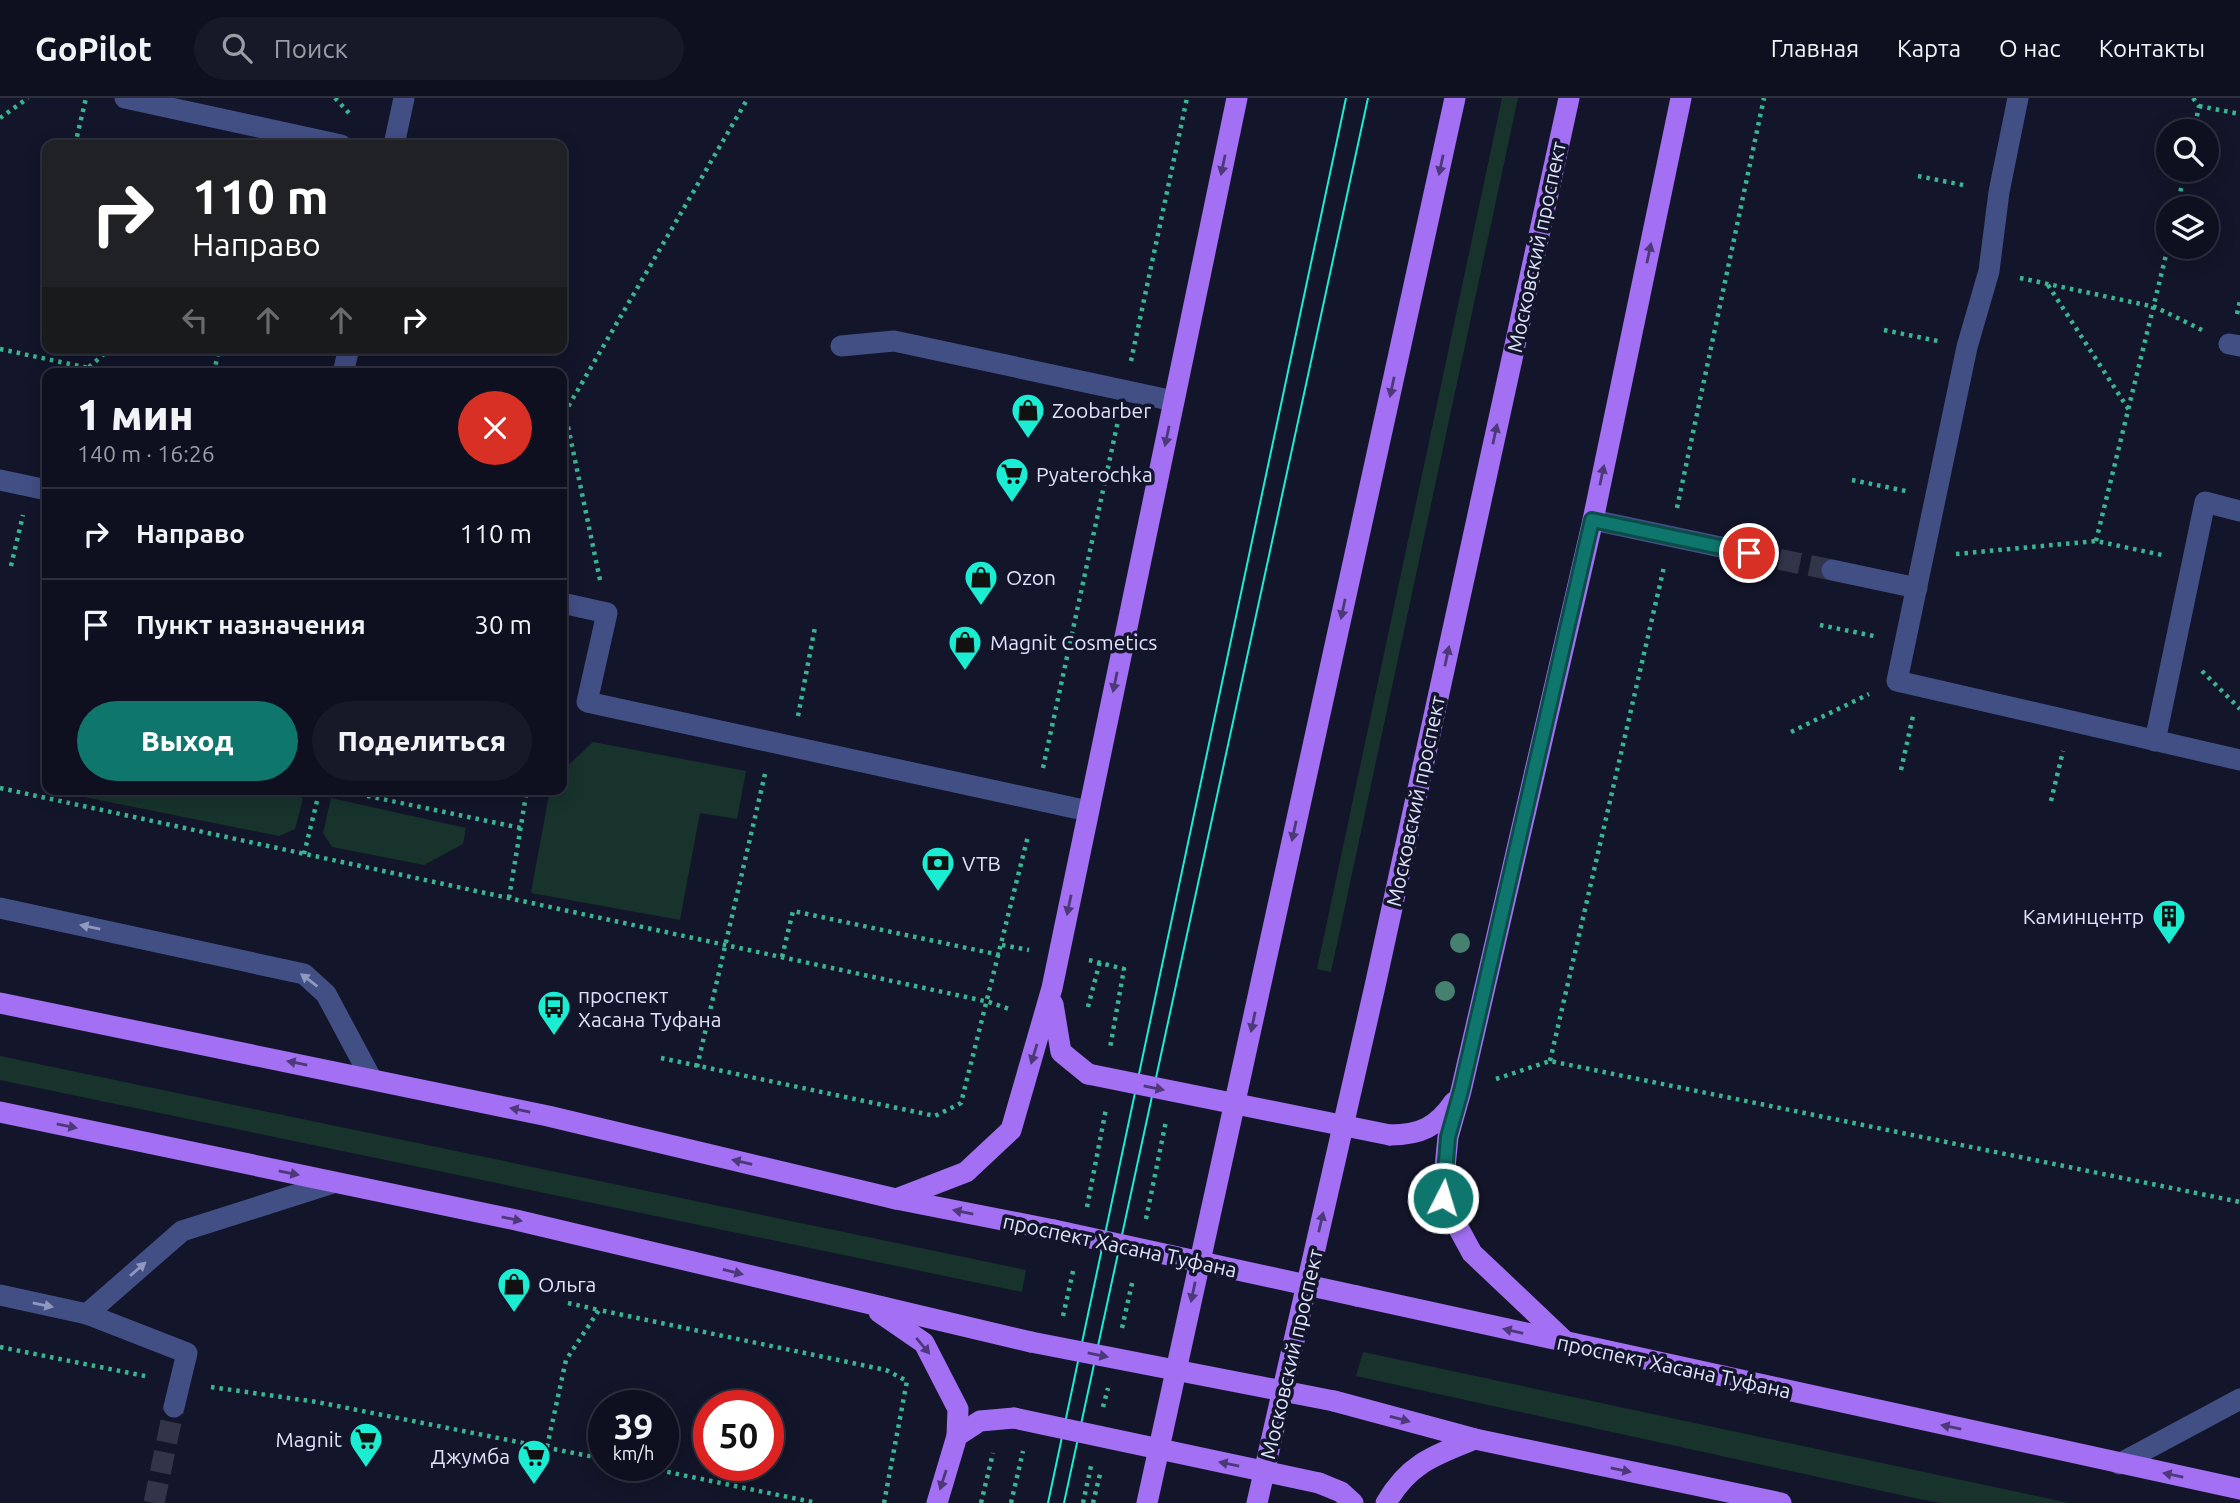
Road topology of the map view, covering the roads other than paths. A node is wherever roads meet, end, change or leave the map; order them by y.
1 (125, 98) edge
2 (404, 98) edge
3 (1237, 98) edge
4 (1455, 98) edge
5 (1569, 98) edge
6 (1681, 98) edge
7 (2018, 98) edge
8 (318, 140) edge
9 (395, 140) edge
10 (841, 346) dead end
11 (1174, 401) junction
12 (0, 480) edge
13 (38, 488) edge
14 (2240, 511) edge
15 (1592, 520) junction
16 (1749, 553) tunnel mouth
17 (1832, 570) tunnel mouth
18 (1917, 588) junction
19 (567, 604) edge
20 (2155, 741) junction
21 (2240, 760) edge
22 (1088, 811) junction
23 (0, 908) edge
24 (1052, 988) junction
25 (0, 1003) edge
26 (370, 1078) junction
27 (1461, 1091) junction
28 (0, 1112) edge
29 (333, 1183) junction
30 (896, 1199) junction
31 (0, 1295) edge
32 (869, 1305) junction
33 (87, 1314) junction
34 (1567, 1343) junction
35 (2240, 1399) edge
36 (174, 1406) tunnel mouth
37 (957, 1436) junction
38 (1475, 1439) junction
39 (2119, 1464) junction
40 (2240, 1489) edge
41 (937, 1503) edge
42 (1147, 1503) edge
43 (1257, 1503) edge
44 (1353, 1503) edge
45 (1386, 1503) edge
46 (1781, 1503) edge

1 - 8 street
2 - 9 street
3 -> 11 main road
4 -> 42 main road
43 -> 5 main road, Московский проспект
15 -> 6 main road
7 - 18 street
10 - 11 street
11 -> 22 main road
12 - 13 street
14 - 20 street
15 - 16 street
15 - 27 main road
17 - 18 street
18 - 20 street
19 - 22 street
20 - 21 street
22 -> 24 main road
26 -> 23 street
24 -> 27 main road, bridge
24 -> 30 main road
26 -> 25 main road, проспект Хасана Туфана
30 -> 26 main road, проспект Хасана Туфана
27 - 34 main road
28 -> 29 main road
29 -> 32 main road
33 -> 29 street
34 -> 30 main road, проспект Хасана Туфана, bridge
31 -> 33 street
32 -> 37 main road
32 -> 38 main road, bridge
33 - 36 street
39 -> 34 main road, проспект Хасана Туфана
35 - 39 street
37 -> 41 main road
44 -> 37 main road, bridge
38 - 45 main road
38 -> 46 main road
40 -> 39 main road, проспект Хасана Туфана

